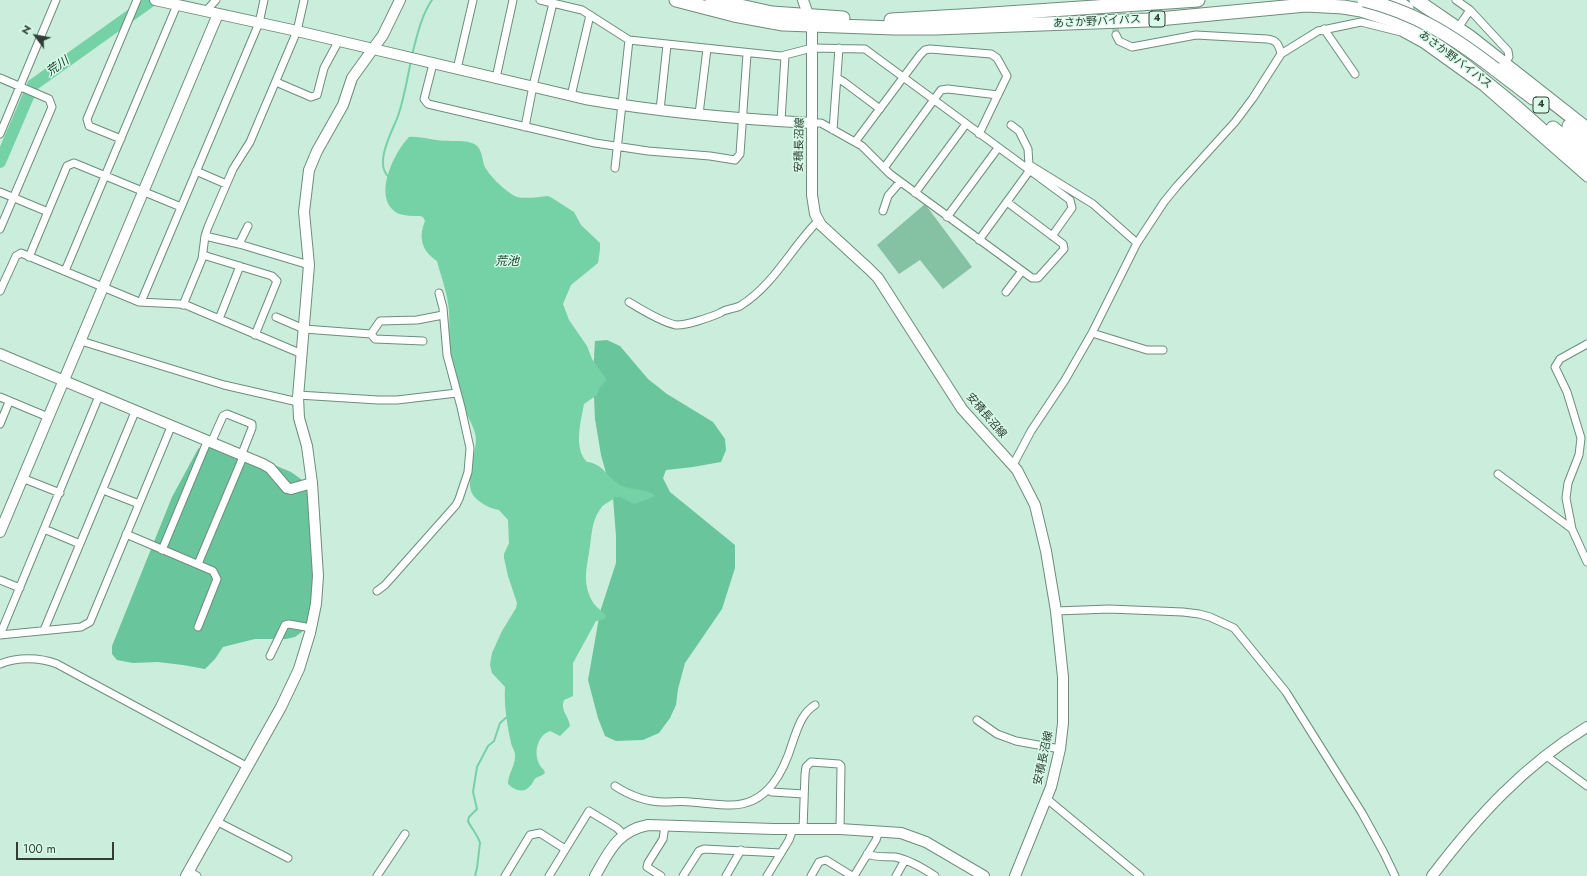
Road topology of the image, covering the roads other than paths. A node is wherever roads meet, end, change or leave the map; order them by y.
1 (56, 0) edge
2 (137, 0) edge
3 (155, 0) edge
4 (216, 0) edge
5 (264, 0) edge
6 (304, 0) edge
7 (400, 0) edge
8 (474, 0) edge
9 (513, 0) edge
10 (540, 0) edge
11 (676, 0) edge
12 (712, 0) edge
13 (803, 0) edge
14 (1099, 0) edge
15 (1198, 0) edge
16 (1364, 0) edge
17 (1391, 0) edge
18 (1456, 0) edge
19 (1405, 1) edge
20 (553, 3) junction
21 (177, 5) junction
22 (1470, 10) junction
23 (206, 11) junction
24 (1030, 12) junction
25 (218, 14) junction
26 (590, 15) junction
27 (810, 21) junction
28 (259, 23) junction
29 (1397, 27) junction
30 (1458, 28) junction
31 (1324, 29) junction
32 (297, 31) junction
33 (1116, 35) dead end
34 (629, 40) junction
35 (338, 42) junction
36 (667, 45) junction
37 (812, 48) junction
38 (839, 48) junction
39 (707, 49) junction
40 (373, 50) junction
41 (747, 54) junction
42 (1281, 54) junction
43 (785, 56) junction
44 (1504, 63) junction
45 (433, 64) junction
46 (457, 70) junction
47 (1355, 74) dead end
48 (903, 77) junction
49 (0, 78) edge
50 (496, 78) junction
51 (837, 78) junction
52 (276, 82) junction
53 (20, 86) junction
54 (533, 86) junction
55 (998, 95) junction
56 (571, 96) junction
57 (934, 100) junction
58 (621, 105) junction
59 (880, 109) junction
60 (660, 110) junction
61 (699, 114) junction
62 (743, 119) junction
63 (781, 121) junction
64 (812, 123) junction
65 (966, 124) junction
66 (1011, 125) dead end
67 (525, 127) junction
68 (833, 130) junction
69 (1587, 130) edge
70 (0, 134) edge
71 (979, 134) junction
72 (121, 139) junction
73 (1587, 141) edge
74 (855, 142) junction
75 (617, 146) junction
76 (998, 148) junction
77 (1587, 156) edge
78 (615, 168) dead end
79 (884, 168) junction
80 (1028, 168) junction
81 (1587, 170) edge
82 (196, 171) junction
83 (106, 176) junction
84 (1587, 178) edge
85 (898, 180) junction
86 (226, 184) junction
87 (0, 192) edge
88 (144, 192) junction
89 (915, 193) junction
90 (14, 198) junction
91 (880, 199) dead end
92 (1007, 202) junction
93 (181, 207) junction
94 (883, 211) dead end
95 (48, 212) junction
96 (947, 217) junction
97 (818, 221) junction
98 (248, 226) dead end
99 (0, 229) edge
100 (205, 236) junction
101 (1052, 236) junction
102 (979, 240) junction
103 (1137, 243) junction
104 (239, 244) junction
105 (203, 255) junction
106 (29, 256) junction
107 (309, 265) junction
108 (240, 266) junction
109 (65, 271) junction
110 (1022, 271) junction
111 (103, 287) junction
112 (0, 291) edge
113 (1006, 292) dead end
114 (439, 293) dead end
115 (141, 302) junction
116 (629, 302) dead end
117 (183, 305) junction
118 (443, 315) junction
119 (276, 317) dead end
120 (219, 319) junction
121 (304, 328) junction
122 (1092, 333) junction
123 (371, 334) junction
124 (254, 335) junction
125 (82, 341) junction
126 (423, 341) dead end
127 (1587, 344) edge
128 (1163, 350) dead end
129 (0, 354) edge
130 (302, 354) junction
131 (64, 382) junction
132 (457, 393) junction
133 (99, 396) junction
134 (0, 398) edge
135 (298, 398) junction
136 (9, 402) junction
137 (135, 412) junction
138 (48, 417) junction
139 (0, 424) edge
140 (172, 427) junction
141 (209, 442) junction
142 (242, 456) junction
143 (1013, 465) junction
144 (1498, 474) dead end
145 (22, 478) junction
146 (312, 483) junction
147 (103, 490) junction
148 (60, 493) junction
149 (139, 504) junction
150 (1572, 528) junction
151 (44, 529) junction
152 (0, 531) edge
153 (126, 534) junction
154 (80, 544) junction
155 (162, 550) junction
156 (1587, 562) edge
157 (198, 564) junction
158 (0, 580) edge
159 (20, 588) junction
160 (377, 591) dead end
161 (1056, 611) junction
162 (198, 627) dead end
163 (312, 628) junction
164 (44, 630) junction
165 (0, 635) edge
166 (270, 656) dead end
167 (0, 664) edge
168 (815, 705) dead end
169 (977, 720) dead end
170 (1587, 727) edge
171 (1060, 749) junction
172 (1545, 755) junction
173 (248, 768) junction
174 (615, 786) dead end
175 (1587, 786) edge
176 (768, 790) junction
177 (804, 794) junction
178 (1047, 799) junction
179 (216, 821) junction
180 (665, 826) junction
181 (798, 829) junction
182 (840, 829) junction
183 (879, 831) junction
184 (405, 834) dead end
185 (624, 835) junction
186 (565, 849) junction
187 (741, 850) junction
188 (781, 853) junction
189 (867, 854) junction
190 (288, 858) dead end
191 (905, 860) junction
192 (191, 874) edge
193 (982, 875) edge
194 (377, 876) edge
195 (505, 876) edge
196 (549, 876) edge
197 (595, 876) edge
198 (661, 876) edge
199 (683, 876) edge
200 (726, 876) edge
201 (767, 876) edge
202 (811, 876) edge
203 (853, 876) edge
204 (896, 876) edge
205 (935, 876) edge
206 (1015, 876) edge
207 (1140, 876) edge
208 (1395, 876) edge
209 (1432, 876) edge

1 - 53 street
2 - 72 street
3 - 21 street
4 - 23 street
5 - 28 street
6 - 32 street
7 - 40 street
8 - 46 street
9 - 50 street
10 - 20 street
11 - 27 highway, あさか野バイパス / 4
12 - 27 highway, あさか野バイパス / 4
13 - 27 street, 安積長沼線
14 - 24 highway
15 - 24 highway, あさか野バイパス / 4
16 - 73 highway, あさか野バイパス / 4, bridge
17 - 19 highway
18 - 22 street
19 - 29 street
19 - 30 highway
19 - 77 highway
20 - 26 street
20 - 54 street
21 - 23 street
21 - 72 street
22 - 30 street
22 - 44 street
23 - 25 street
24 - 27 highway, あさか野バイパス / 4
25 - 28 street
25 - 88 street
26 - 34 street
26 - 56 street
27 - 29 highway, あさか野バイパス / 4
27 - 37 street, 安積長沼線
28 - 32 street
28 - 82 street
29 - 31 street
29 - 81 highway, あさか野バイパス / 4
29 - 84 street
30 - 44 highway
31 - 42 street
31 - 47 street
32 - 35 street
32 - 52 street
33 - 42 street
34 - 36 street
34 - 58 street
35 - 40 street
35 - 52 street
36 - 39 street
36 - 60 street
37 - 38 street
37 - 43 street
37 - 64 street, 安積長沼線
38 - 48 street
38 - 51 street
39 - 41 street
39 - 61 street
40 - 45 street
40 - 107 street
41 - 43 street
41 - 62 street
42 - 103 street
43 - 63 street
44 - 69 highway
45 - 46 street
45 - 67 street
46 - 50 street
48 - 55 street
48 - 57 street
48 - 59 street
49 - 53 street
50 - 54 street
51 - 59 street
51 - 68 street
52 - 86 street
53 - 70 street
53 - 90 street
54 - 56 street
54 - 67 street
55 - 57 street
55 - 71 street
56 - 58 street
57 - 65 street
57 - 79 street
58 - 60 street
58 - 75 street
59 - 74 street
60 - 61 street
61 - 62 street
62 - 63 street
62 - 75 street
63 - 64 street
64 - 68 street
64 - 97 street, 安積長沼線
65 - 71 street
65 - 89 street
66 - 80 street
67 - 75 street
68 - 74 street
71 - 76 street
72 - 83 street
74 - 79 street
75 - 78 street
76 - 80 street
76 - 96 street
79 - 85 street
80 - 92 street
80 - 101 street
80 - 103 street
82 - 86 street
82 - 93 street
83 - 88 street
83 - 95 street
83 - 109 street
85 - 89 street
85 - 91 street
85 - 94 street
86 - 100 street
87 - 90 street
88 - 93 street
88 - 111 street
89 - 96 street
90 - 95 street
90 - 99 street
92 - 101 street
92 - 102 street
93 - 115 street
95 - 106 street
96 - 102 street
97 - 116 street
97 - 143 street, 安積長沼線
98 - 104 street
100 - 104 street
100 - 105 street
101 - 110 street
102 - 110 street
103 - 122 street
104 - 107 street
105 - 108 street
105 - 117 street
106 - 109 street
106 - 112 street
107 - 121 street
108 - 120 street
108 - 124 street
109 - 111 street
110 - 113 street
111 - 115 street
111 - 125 street
114 - 118 street
115 - 117 street
117 - 120 street
118 - 123 street
118 - 132 street
119 - 121 street
120 - 124 street
121 - 123 street
121 - 130 street
122 - 128 street
122 - 143 street
123 - 126 street
124 - 130 street
125 - 131 street
125 - 135 street
127 - 150 street
129 - 131 street
130 - 135 street
131 - 133 street
131 - 138 street
132 - 135 street
132 - 160 street
133 - 137 street
133 - 148 street
134 - 136 street
135 - 146 street
136 - 138 street
136 - 139 street
137 - 140 street
137 - 147 street
138 - 145 street
140 - 141 street
140 - 149 street
141 - 142 street
141 - 142 street
141 - 155 street
142 - 146 street
142 - 157 street
143 - 161 street, 安積長沼線
144 - 150 street
145 - 148 street
145 - 152 street
146 - 163 street
147 - 149 street
147 - 154 street
148 - 151 street
149 - 153 street
150 - 156 street
151 - 154 street
151 - 159 street
153 - 155 street
153 - 164 street
154 - 164 street
155 - 157 street
157 - 162 street
158 - 159 street
159 - 165 street
161 - 171 street, 安積長沼線
161 - 208 street
163 - 166 street
163 - 173 street
164 - 165 street
167 - 173 street
168 - 176 street
169 - 171 street
170 - 172 street
171 - 178 street, 安積長沼線
172 - 175 street
172 - 209 street
173 - 179 street
174 - 176 street
176 - 177 street
177 - 181 street
177 - 182 street
178 - 206 street, 安積長沼線
178 - 207 street
179 - 190 street
179 - 192 street
180 - 181 street
180 - 185 street
180 - 198 street
181 - 182 street
181 - 188 street
182 - 183 street
183 - 189 street
183 - 193 street
184 - 194 street
185 - 186 street
185 - 197 street
186 - 195 street
186 - 196 street
187 - 188 street
187 - 199 street
187 - 200 street
188 - 201 street
189 - 191 street
189 - 203 street
191 - 204 street
191 - 205 street
202 - 203 street

